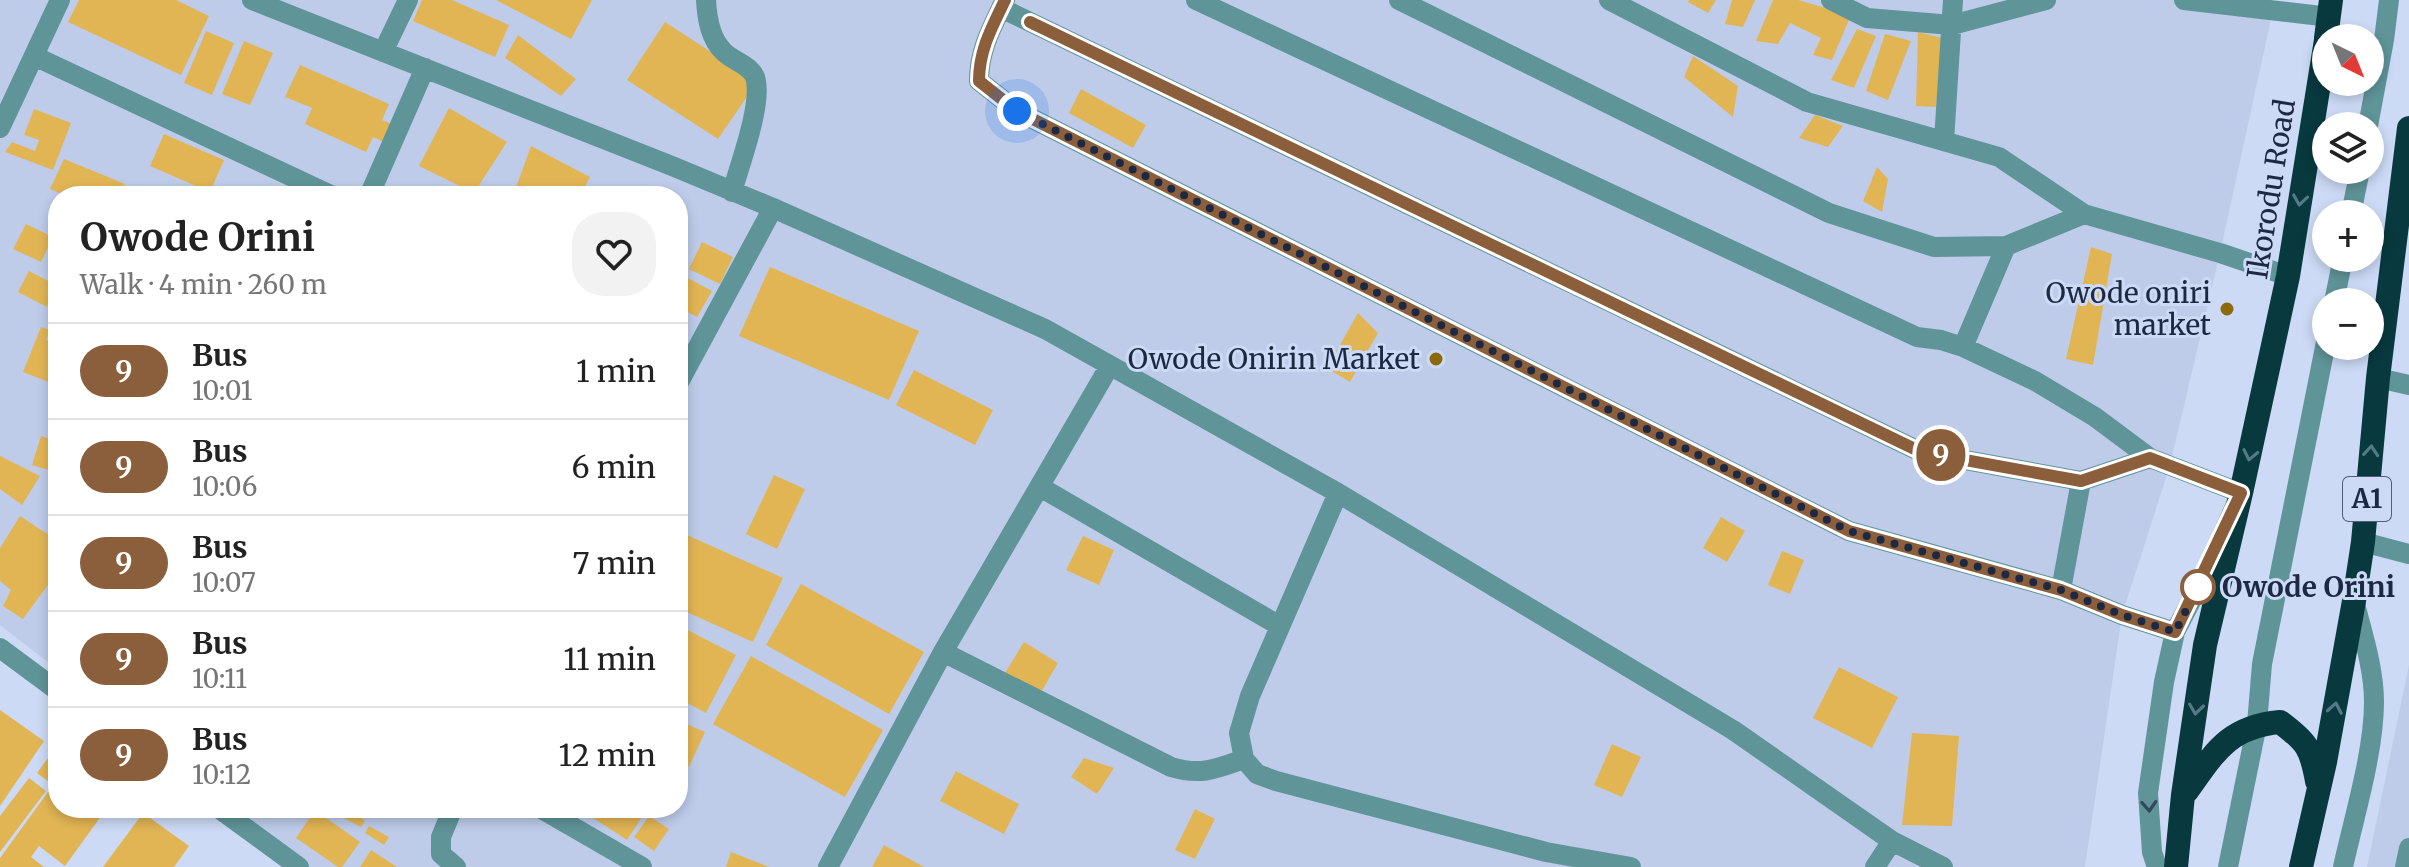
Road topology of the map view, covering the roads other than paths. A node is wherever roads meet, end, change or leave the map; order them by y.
1 (60, 0) edge
2 (252, 0) edge
3 (408, 0) edge
4 (706, 0) edge
5 (1196, 0) edge
6 (1399, 0) edge
7 (1609, 0) edge
8 (1831, 0) edge
9 (1953, 0) edge
10 (2046, 0) edge
11 (2184, 0) edge
12 (2389, 0) edge
13 (1003, 4) edge
14 (2328, 24) edge
15 (1952, 25) junction
16 (383, 52) junction
17 (34, 56) junction
18 (425, 68) junction
19 (2317, 96) edge
20 (2371, 112) edge
21 (0, 128) edge
22 (2409, 128) edge
23 (1944, 141) junction
24 (312, 186) edge
25 (373, 186) edge
26 (732, 192) junction
27 (773, 208) junction
28 (2084, 214) junction
29 (2006, 246) junction
30 (2288, 276) junction
31 (1963, 347) junction
32 (2322, 360) edge
33 (688, 365) edge
34 (1109, 367) junction
35 (2378, 378) junction
36 (2409, 385) edge
37 (2150, 458) junction
38 (2081, 481) junction
39 (1040, 487) junction
40 (1338, 493) junction
41 (2241, 493) junction
42 (2363, 542) junction
43 (2409, 554) edge
44 (2061, 590) junction
45 (2354, 601) junction
46 (1280, 626) junction
47 (2175, 632) junction
48 (0, 648) edge
49 (943, 652) junction
50 (48, 684) edge
51 (2257, 724) junction
52 (1244, 759) junction
53 (2319, 791) junction
54 (2183, 795) junction
55 (232, 818) edge
56 (449, 818) edge
57 (557, 818) edge
58 (1892, 841) junction
59 (2409, 848) edge
60 (299, 867) edge
61 (456, 867) edge
62 (642, 867) edge
63 (828, 867) edge
64 (1631, 867) edge
65 (1875, 867) edge
66 (1943, 867) edge
67 (2157, 867) edge
68 (2176, 867) edge
69 (2228, 867) edge
70 (2301, 867) edge
71 (2343, 867) edge
72 (2405, 867) edge

1 - 17 street
2 - 16 street
3 - 16 street
4 - 26 street
5 - 31 street
6 - 29 street
7 - 23 street
8 - 15 street
9 - 15 street
10 - 15 street
11 - 14 street
12 - 20 street
13 - 38 street
13 - 44 street
15 - 23 street
16 - 18 street
17 - 21 street
17 - 24 street
18 - 25 street
18 - 26 street
19 -> 30 highway, Ikorodu Road
22 - 35 highway, A1
23 - 28 street
26 - 27 street
27 - 33 street
27 - 34 street
28 - 29 street
28 - 30 street
29 - 31 street
30 -> 41 highway, Ikorodu Road
31 - 37 street
32 - 51 street
34 - 39 street
34 - 40 street
35 - 36 street
42 -> 35 highway, A1
37 - 38 street
37 - 41 street
38 - 44 street
39 - 46 street
39 - 49 street
40 - 46 street
40 - 58 street
41 - 47 street
41 -> 54 highway, Ikorodu Road
42 - 43 street
42 - 45 highway, A1
44 - 47 street
53 -> 45 highway, A1
45 - 71 street
46 - 52 street
47 -> 67 street
48 - 50 street
49 - 52 street
49 - 63 street
51 - 53 highway
51 - 54 highway
51 - 69 street
52 - 64 street
53 - 70 highway, A1
54 - 68 highway, Ikorodu Road
55 - 60 street
56 - 61 street
57 - 62 street
58 - 65 street
58 - 66 street
59 - 72 street

